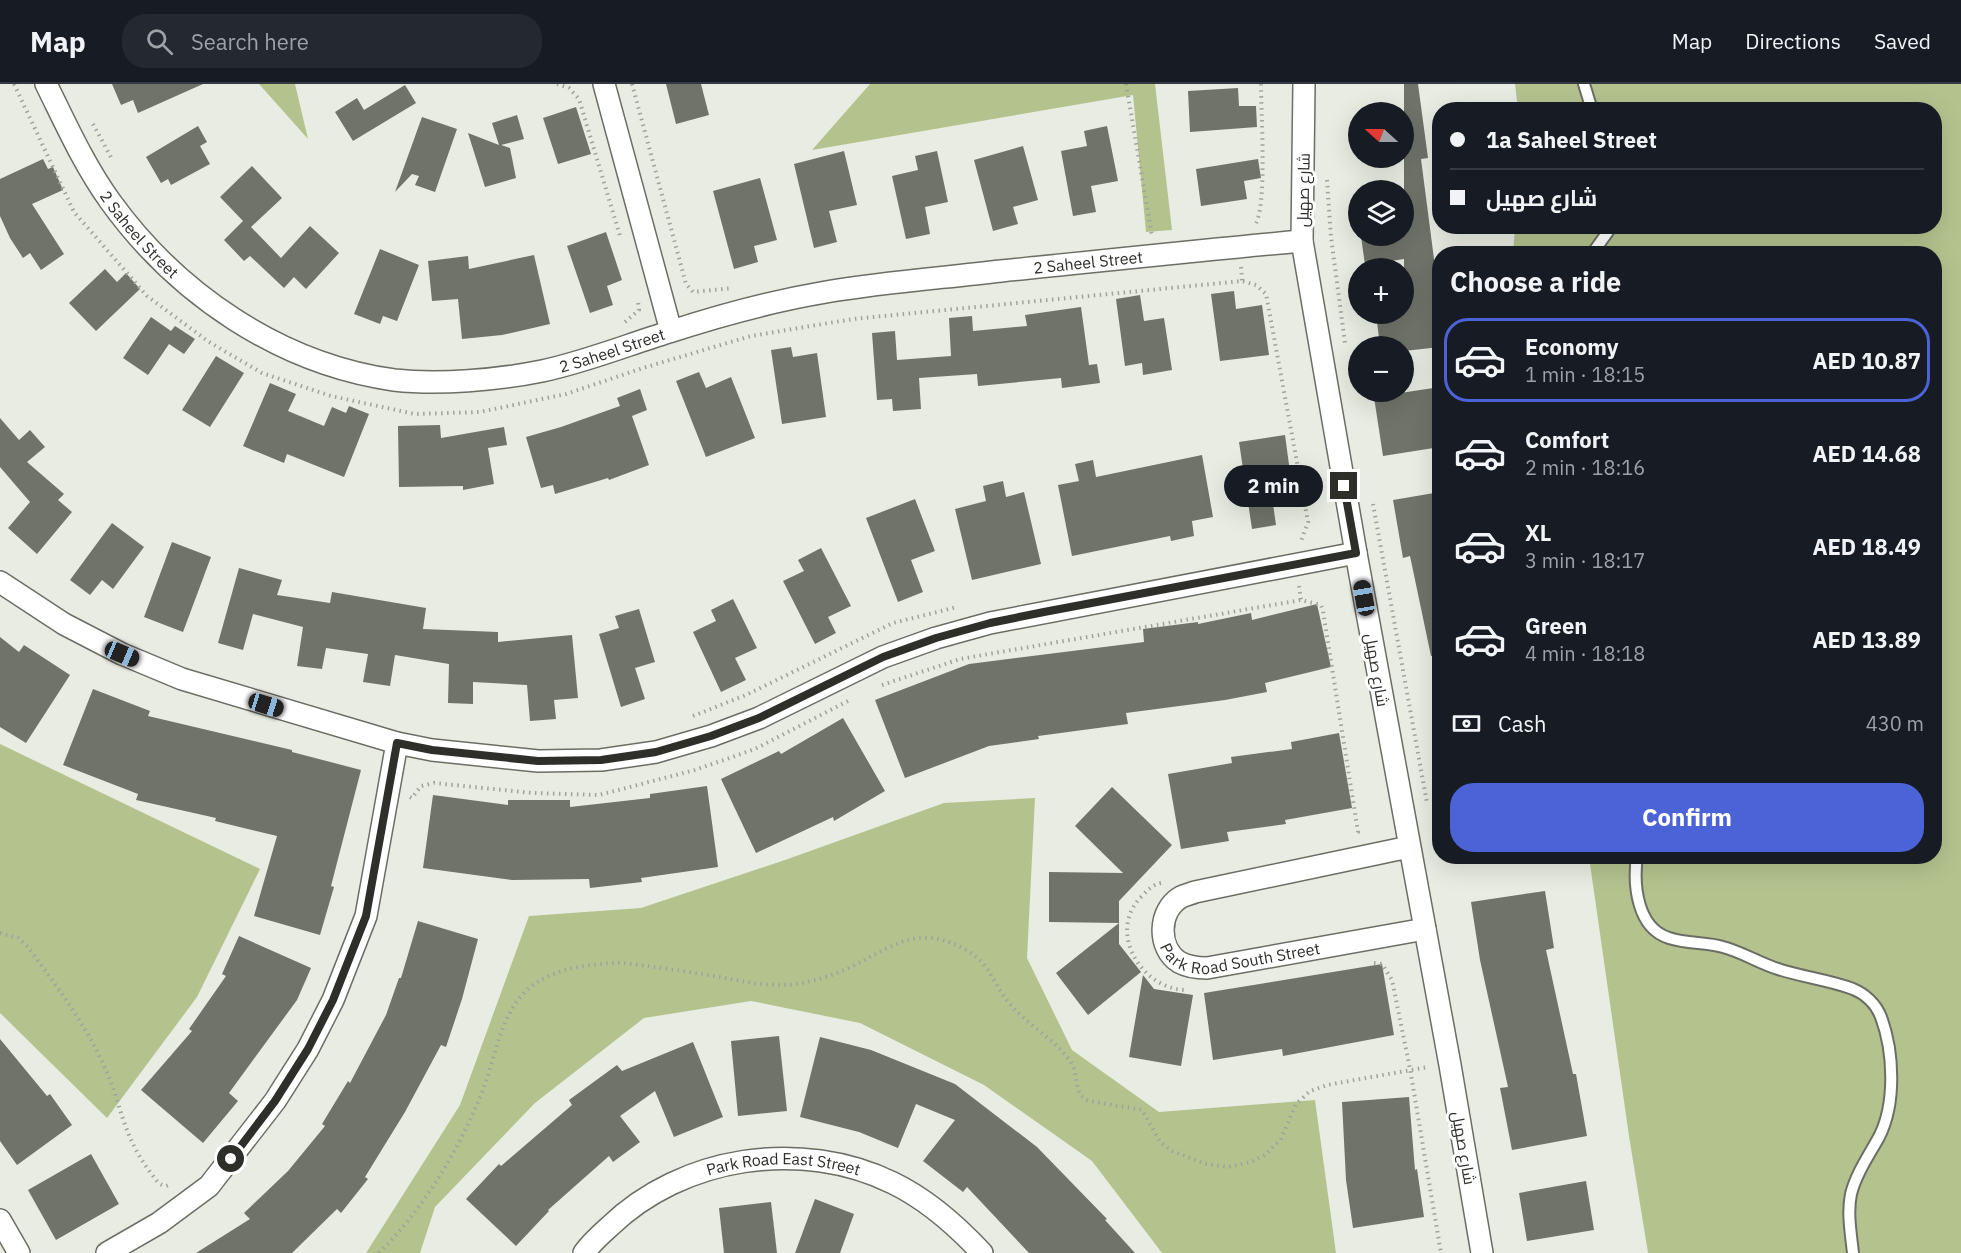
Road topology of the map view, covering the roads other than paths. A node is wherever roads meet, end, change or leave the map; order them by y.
1 (46, 84) edge
2 (604, 84) edge
3 (1304, 84) edge
4 (1584, 84) edge
5 (1590, 102) edge
6 (1302, 241) junction
7 (671, 331) junction
8 (1356, 553) junction
9 (0, 582) edge
10 (397, 743) junction
11 (1409, 847) junction
12 (1637, 864) edge
13 (1425, 929) junction
14 (0, 1220) edge
15 (19, 1253) edge
16 (107, 1253) edge
17 (584, 1253) edge
18 (982, 1253) edge
19 (1482, 1253) edge
20 (1853, 1253) edge

1 - 7 street, 2 Saheel Street
2 - 7 street
3 - 6 street, شارع صهيل
4 - 5 lane
6 - 7 street, 2 Saheel Street
6 - 8 street, شارع صهيل
8 - 10 street
8 - 11 street, شارع صهيل
9 - 10 street
10 - 16 street
11 - 13 street, شارع صهيل
11 - 13 street, Park Road South Street
12 - 20 lane
13 - 19 street, شارع صهيل
14 - 15 street
17 - 18 street, Park Road East Street

